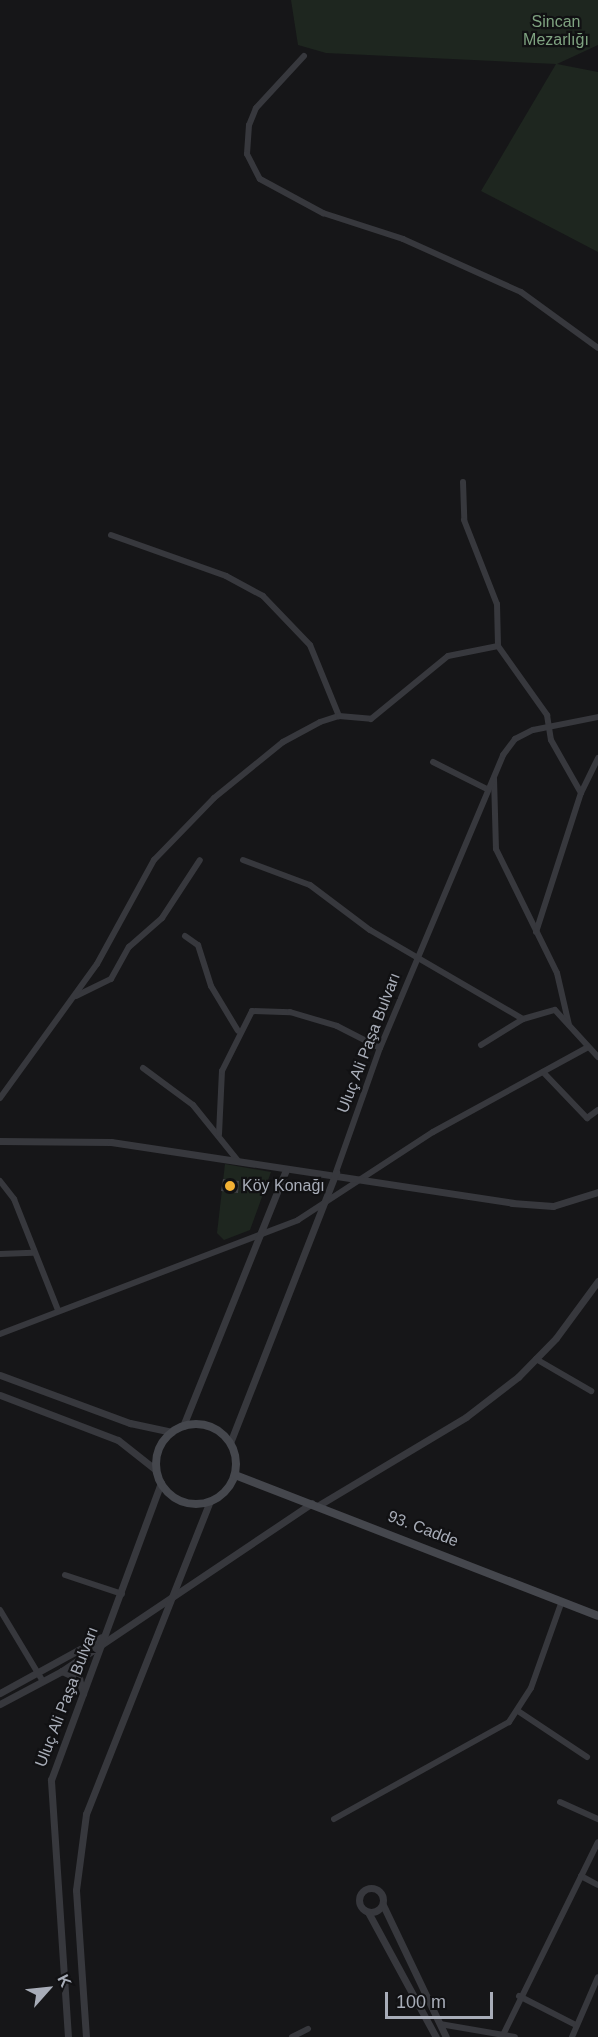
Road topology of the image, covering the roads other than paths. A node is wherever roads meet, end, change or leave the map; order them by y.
1 (304, 56) dead end
2 (598, 348) edge
3 (463, 482) dead end
4 (111, 535) dead end
5 (498, 646) junction
6 (339, 716) junction
7 (598, 717) edge
8 (549, 725) junction
9 (598, 758) edge
10 (433, 762) dead end
11 (494, 772) junction
12 (487, 789) junction
13 (581, 793) junction
14 (200, 860) dead end
15 (243, 860) dead end
16 (536, 932) junction
17 (186, 936) dead end
18 (419, 956) junction
19 (75, 997) junction
20 (523, 1019) junction
21 (570, 1029) junction
22 (238, 1031) junction
23 (482, 1045) dead end
24 (588, 1047) junction
25 (381, 1048) junction
26 (598, 1057) edge
27 (143, 1068) dead end
28 (543, 1072) junction
29 (0, 1098) edge
30 (598, 1110) edge
31 (219, 1134) junction
32 (0, 1141) edge
33 (239, 1162) junction
34 (286, 1170) junction
35 (336, 1172) junction
36 (0, 1182) edge
37 (359, 1182) junction
38 (598, 1191) edge
39 (322, 1207) junction
40 (262, 1233) junction
41 (33, 1252) junction
42 (0, 1254) edge
43 (598, 1281) edge
44 (58, 1310) junction
45 (0, 1335) edge
46 (536, 1359) junction
47 (0, 1375) edge
48 (591, 1391) dead end
49 (0, 1395) edge
50 (183, 1426) junction
51 (172, 1432) junction
52 (230, 1443) junction
53 (156, 1470) junction
54 (235, 1475) junction
55 (161, 1483) junction
56 (208, 1503) junction
57 (316, 1504) junction
58 (65, 1575) dead end
59 (123, 1594) junction
60 (562, 1601) junction
61 (169, 1602) junction
62 (0, 1610) edge
63 (598, 1616) edge
64 (108, 1631) junction
65 (99, 1646) junction
66 (62, 1671) junction
67 (37, 1673) junction
68 (42, 1680) junction
69 (0, 1693) edge
70 (83, 1694) junction
71 (0, 1704) edge
72 (518, 1711) junction
73 (587, 1757) dead end
74 (560, 1802) dead end
75 (334, 1819) dead end
76 (598, 1819) edge
77 (598, 1842) edge
78 (581, 1876) junction
79 (598, 1885) edge
80 (383, 1905) junction
81 (368, 1912) junction
82 (598, 1977) edge
83 (519, 1996) junction
84 (440, 2024) junction
85 (576, 2025) junction
86 (308, 2029) dead end
87 (502, 2036) edge
88 (68, 2037) edge
89 (86, 2037) edge
90 (292, 2037) edge
91 (436, 2037) edge
92 (446, 2037) edge
93 (515, 2037) edge
94 (572, 2037) edge

1 - 2 street
3 - 5 street
4 - 6 street
5 - 6 street
5 - 8 street
6 - 19 street
7 - 8 street, Uluç Ali Paşa Bulvarı
8 - 11 street, Uluç Ali Paşa Bulvarı
8 - 13 street
9 - 13 street
10 - 12 street
11 - 12 street, Uluç Ali Paşa Bulvarı
11 - 16 street
12 - 18 street, Uluç Ali Paşa Bulvarı
13 - 16 street
14 - 19 street
15 - 18 street
16 - 21 street
17 - 22 street
18 - 20 street
18 - 25 street, Uluç Ali Paşa Bulvarı
19 - 29 street
20 - 21 street
20 - 23 street
21 - 24 street
22 - 25 street
22 - 31 street
24 - 26 street
24 - 28 street
25 - 35 street, Uluç Ali Paşa Bulvarı
27 - 31 street
28 - 30 street
28 - 37 street
31 - 33 street
32 - 33 street
33 - 34 street
34 - 35 street
34 - 40 street
35 - 37 street
35 - 39 street, Uluç Ali Paşa Bulvarı
36 - 41 street
37 - 38 street
37 - 39 street
39 - 40 street
39 - 52 street, Uluç Ali Paşa Bulvarı
40 - 44 street
40 - 50 street
41 - 42 street
41 - 44 street
43 - 46 street
44 - 45 street
46 - 48 street
46 - 57 street
47 - 51 street
49 - 53 street
50 - 51 main road
50 - 52 main road
51 - 53 main road
52 - 54 main road
53 - 55 main road
54 - 56 main road
54 - 57 main road, 93. Cadde
55 - 56 main road
55 - 59 street, Uluç Ali Paşa Bulvarı
56 - 61 street
57 - 60 main road, 93. Cadde
57 - 61 street
58 - 59 street
59 - 64 street, Uluç Ali Paşa Bulvarı
60 - 63 main road, 93. Cadde
60 - 72 street
61 - 65 street
61 - 89 street
62 - 67 street
64 - 65 street, Uluç Ali Paşa Bulvarı
64 - 67 street
65 - 66 street
65 - 70 street, Uluç Ali Paşa Bulvarı
66 - 68 street
66 - 70 street
67 - 68 street
67 - 69 street
68 - 71 street
70 - 88 street, Uluç Ali Paşa Bulvarı
72 - 73 street
72 - 75 street
74 - 76 street
77 - 78 street
78 - 79 street
78 - 83 street
80 - 81 street
80 - 81 street
80 - 84 street
81 - 91 street
82 - 85 street
83 - 85 street
83 - 87 street
84 - 87 street
84 - 92 street
85 - 94 street
86 - 90 street
87 - 93 street

